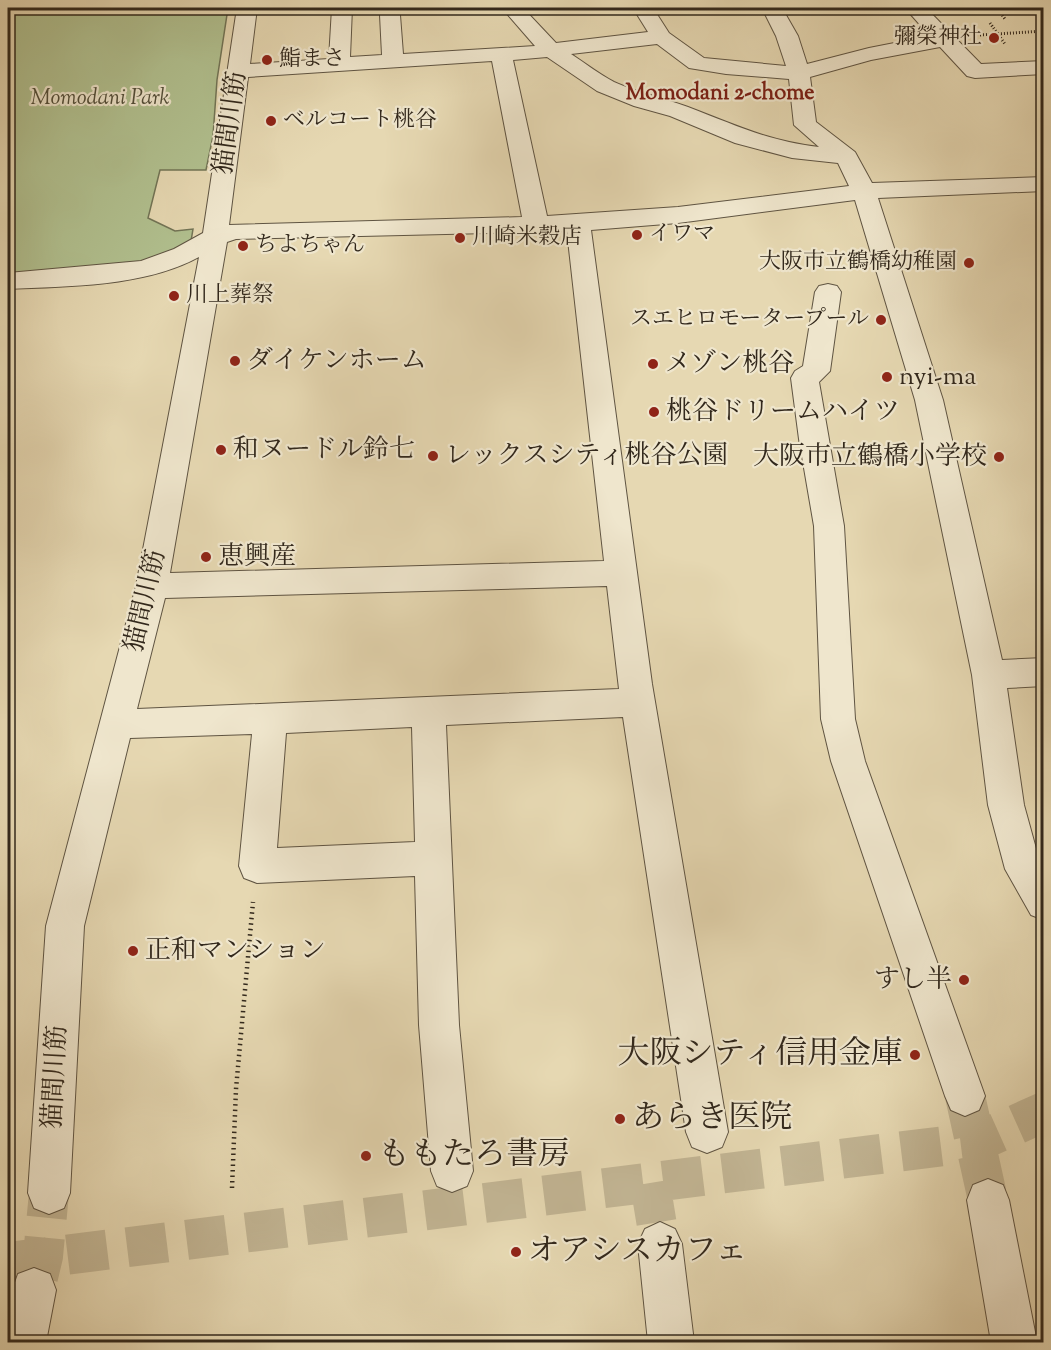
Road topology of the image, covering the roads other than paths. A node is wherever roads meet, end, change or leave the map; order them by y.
1 (247, 8) edge
2 (342, 8) edge
3 (512, 8) edge
4 (644, 8) edge
5 (772, 8) edge
6 (915, 8) edge
7 (390, 15) dead end
8 (661, 37) junction
9 (944, 40) junction
10 (550, 50) junction
11 (501, 54) junction
12 (393, 62) junction
13 (339, 66) junction
14 (1044, 67) edge
15 (238, 71) junction
16 (800, 73) junction
17 (847, 157) junction
18 (1044, 184) edge
19 (864, 190) junction
20 (578, 223) junction
21 (536, 224) junction
22 (215, 237) junction
23 (8, 281) edge
24 (828, 292) dead end
25 (621, 573) junction
26 (152, 586) junction
27 (1044, 672) edge
28 (989, 675) junction
29 (638, 702) junction
30 (428, 710) junction
31 (270, 719) junction
32 (117, 724) junction
33 (434, 858) junction
34 (1044, 903) edge
35 (965, 1096) tunnel mouth
36 (707, 1132) dead end
37 (452, 1171) dead end
38 (49, 1193) tunnel mouth
39 (988, 1200) tunnel mouth
40 (660, 1244) tunnel mouth
41 (34, 1290) tunnel mouth
42 (23, 1342) edge
43 (671, 1342) edge
44 (1014, 1342) edge

1 - 15 street, 猫間川筋
2 - 13 street
3 - 10 street
4 - 8 street
5 - 16 street
6 - 9 street
7 - 12 street
8 - 10 street
8 - 16 street
9 - 14 street
9 - 16 street
10 - 11 street
10 - 17 street
11 - 12 street
11 - 21 street
12 - 13 street
13 - 15 street
15 - 22 street, 猫間川筋
16 - 17 street
17 - 19 street
18 - 19 street
19 - 20 street
19 - 28 street
20 - 21 street
20 - 25 street
21 - 22 street
22 - 23 street
22 - 26 street, 猫間川筋
24 - 35 street
25 - 26 street
25 - 29 street
26 - 32 street, 猫間川筋
27 - 28 street
28 - 34 street
29 - 30 street
29 - 36 street
30 - 31 street
30 - 33 street
31 - 32 street
31 - 33 street
32 - 38 street, 猫間川筋
33 - 37 street
39 - 44 street
40 - 43 street
41 - 42 street

